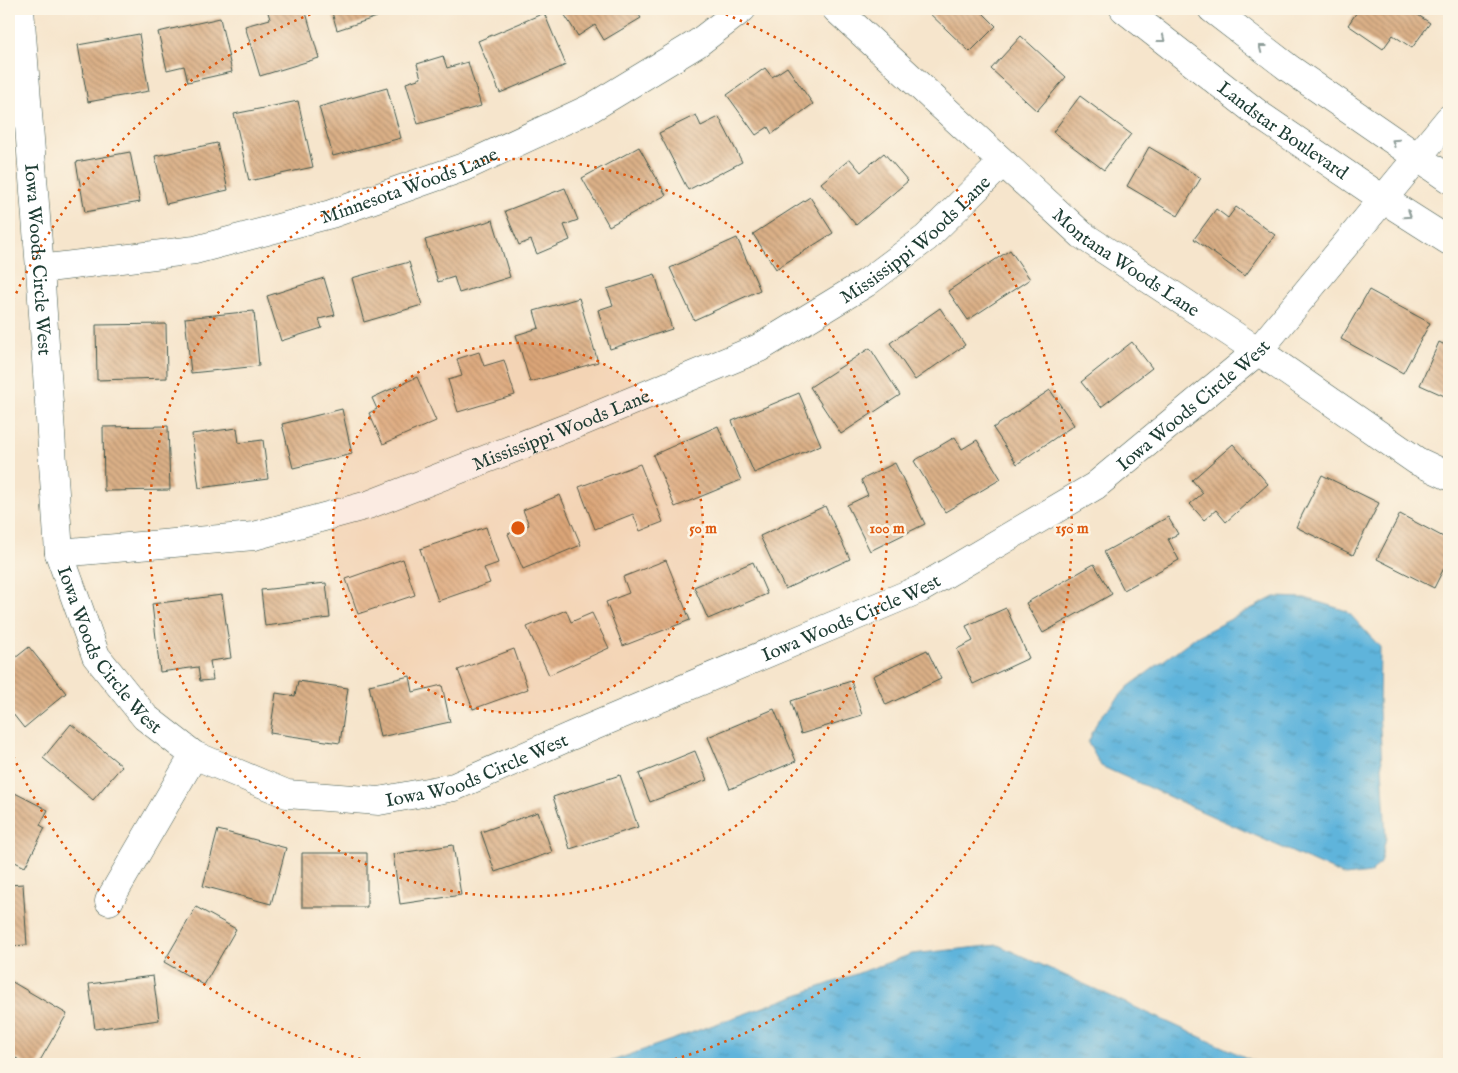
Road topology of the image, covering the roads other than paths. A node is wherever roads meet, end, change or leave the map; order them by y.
1 (20, 9) edge
2 (742, 9) edge
3 (836, 9) edge
4 (1124, 9) edge
5 (1212, 9) edge
6 (1449, 119) edge
7 (1417, 158) junction
8 (1002, 163) junction
9 (1449, 179) edge
10 (1383, 199) junction
11 (1449, 241) edge
12 (40, 269) junction
13 (1258, 350) junction
14 (1449, 476) edge
15 (59, 553) junction
16 (194, 755) junction
17 (109, 901) dead end

1 - 12 street, Iowa Woods Circle West
2 - 12 street, Minnesota Woods Lane
3 - 8 street, Montana Woods Lane
4 -> 10 street, Landstar Boulevard
7 -> 5 street
6 - 7 street, Iowa Woods Circle West
7 - 9 street
7 - 10 street, Iowa Woods Circle West
8 - 13 street, Montana Woods Lane
8 - 15 street, Mississippi Woods Lane
10 -> 11 street, Landstar Boulevard
10 - 13 street, Iowa Woods Circle West
12 - 15 street, Iowa Woods Circle West
13 - 14 street, Montana Woods Lane
13 - 16 street, Iowa Woods Circle West
15 - 16 street, Iowa Woods Circle West
16 - 17 street

